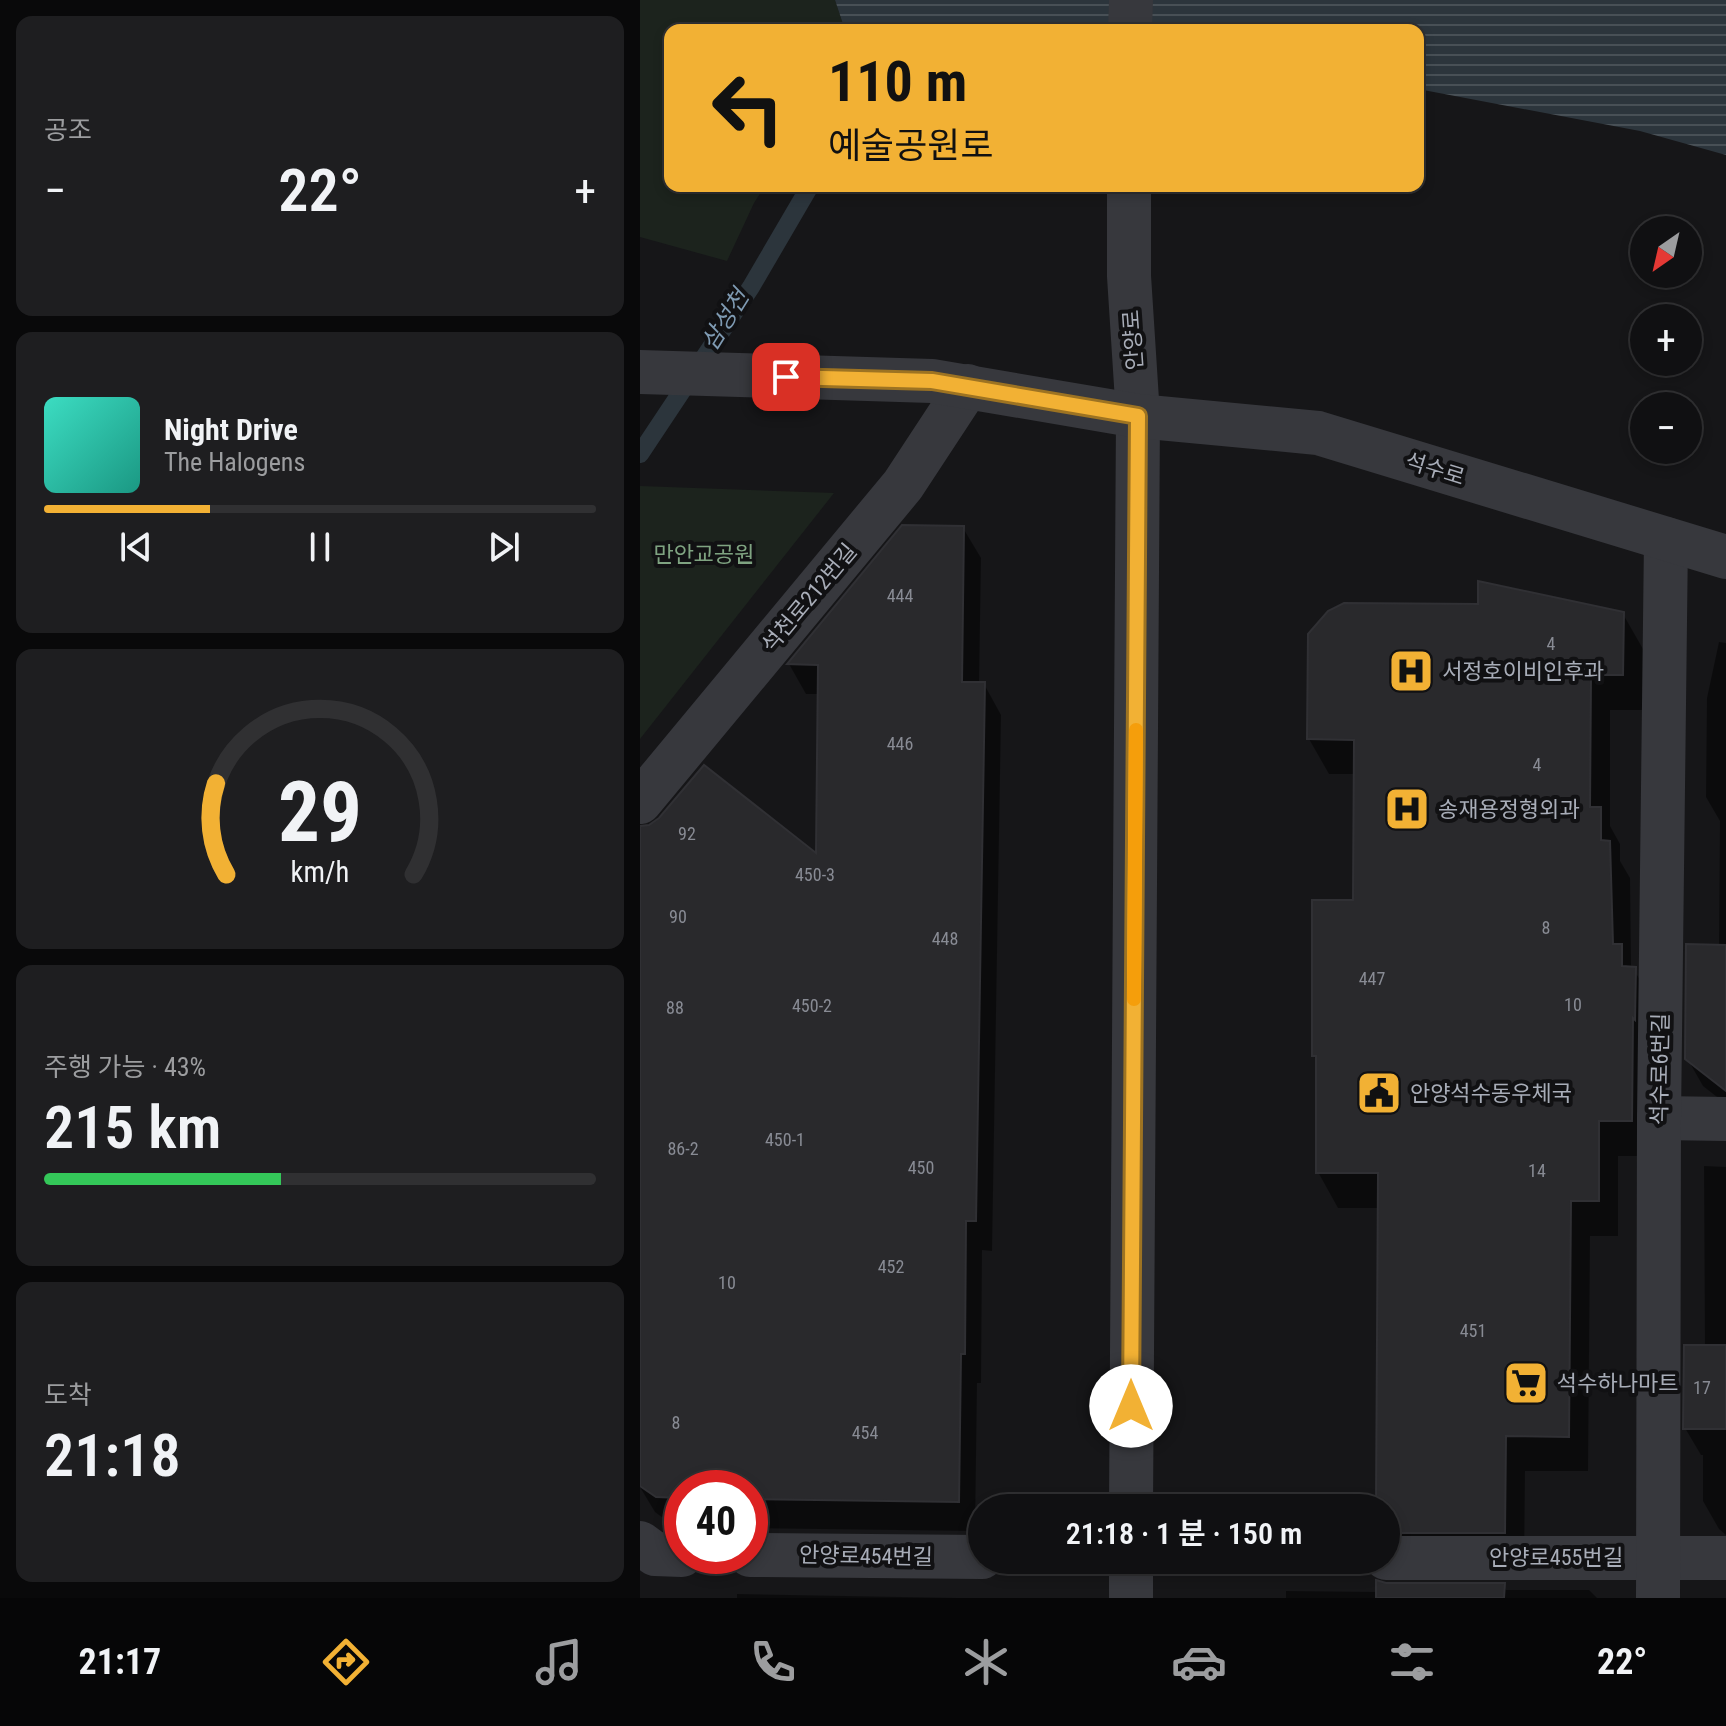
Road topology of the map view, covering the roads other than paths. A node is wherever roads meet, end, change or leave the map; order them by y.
1 (1131, 0) edge
2 (1130, 24) edge
3 (1129, 192) edge
4 (640, 372) edge
5 (950, 383) junction
6 (1138, 416) junction
7 (1666, 539) junction
8 (1726, 557) edge
9 (640, 802) edge
10 (1659, 1118) junction
11 (1726, 1119) edge
12 (1131, 1494) edge
13 (768, 1555) edge
14 (968, 1557) edge
15 (1726, 1558) edge
16 (1400, 1559) edge
17 (1131, 1574) edge
18 (1658, 1578) edge
19 (1131, 1598) edge

1 - 2 street
3 - 6 street, 안양로
4 - 5 street, 석수로
5 - 6 street, 석수로
5 - 9 street, 석천로212번길
6 - 7 street, 석수로
6 - 12 street, 안양로
7 - 8 street, 석수로
7 - 10 street, 석수로6번길
10 - 11 street
10 - 18 street, 석수로6번길
13 - 14 street, 안양로454번길
15 - 18 street, 안양로455번길
16 - 18 street, 안양로455번길
17 - 19 street

